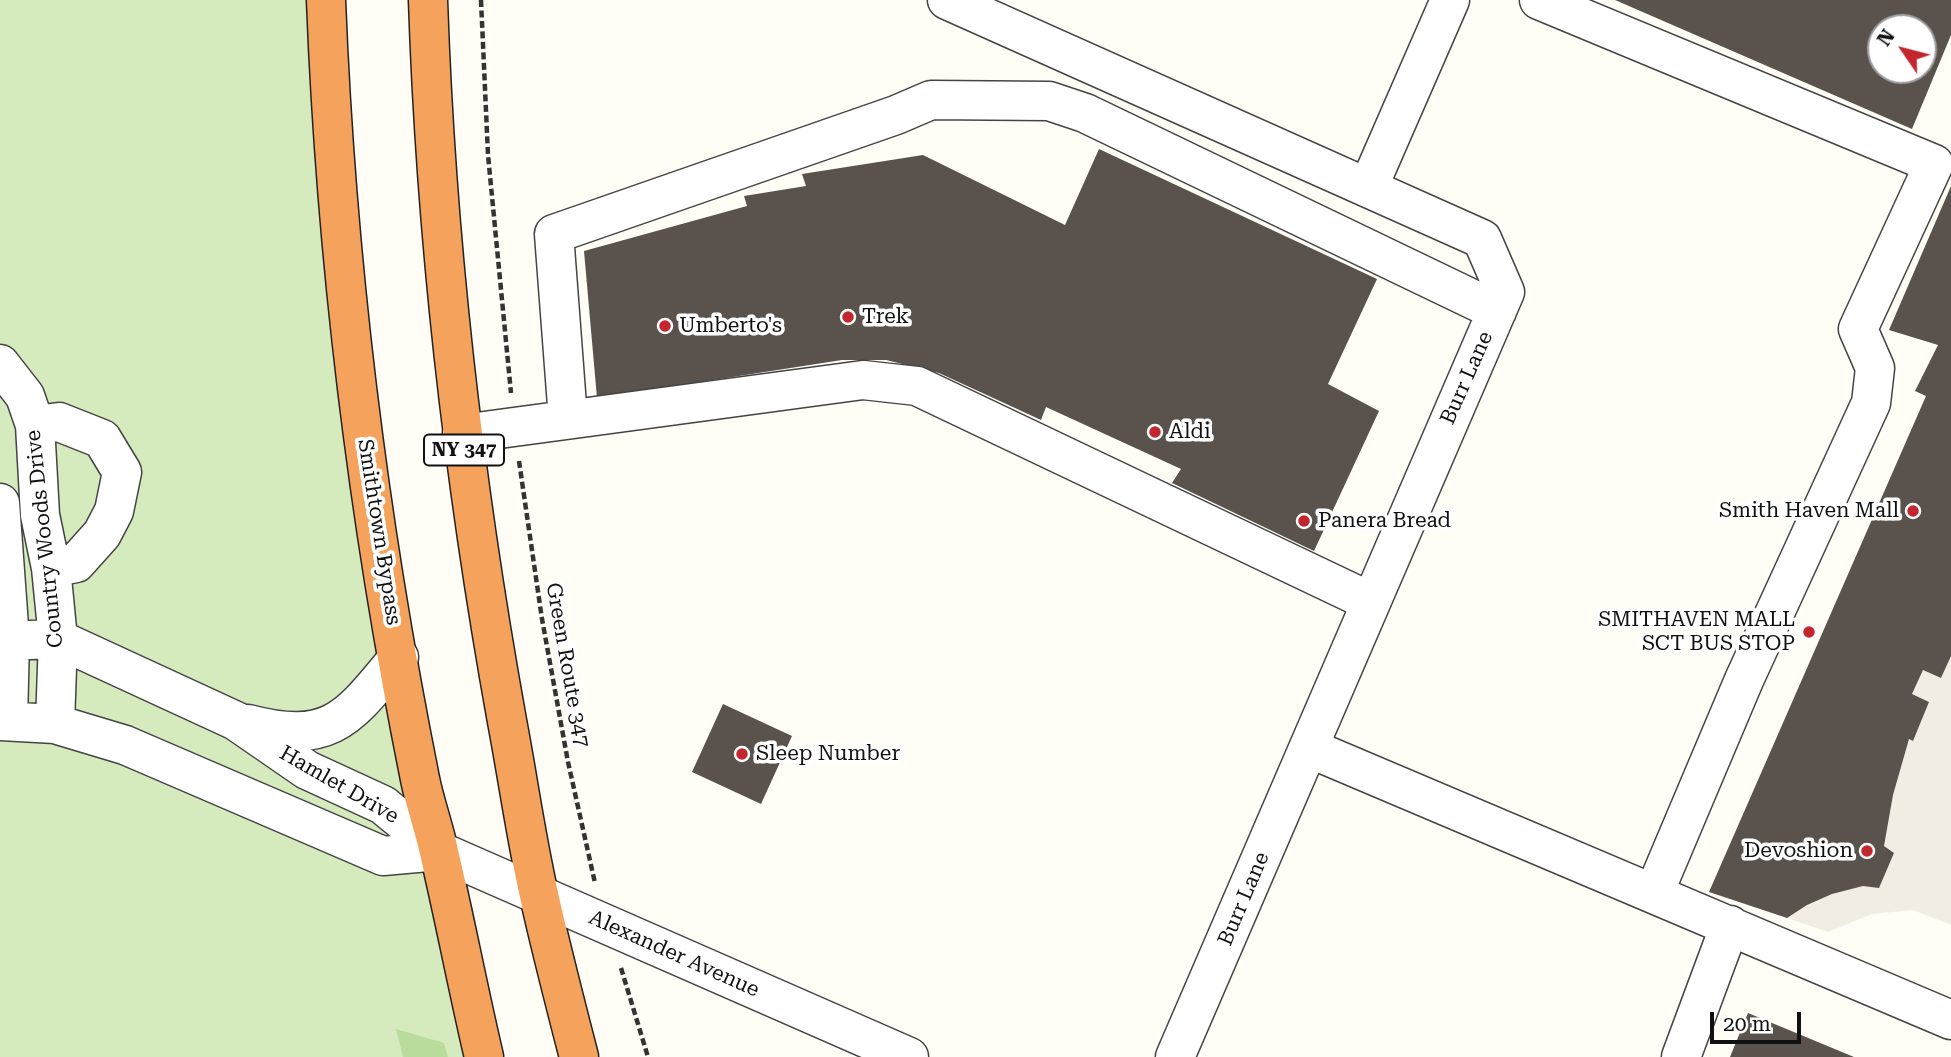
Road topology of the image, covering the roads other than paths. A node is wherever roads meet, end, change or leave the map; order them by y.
1 (327, 0) edge
2 (428, 0) edge
3 (947, 0) edge
4 (1450, 0) edge
5 (1557, 4) edge
6 (1368, 188) junction
7 (1497, 311) junction
8 (0, 363) edge
9 (568, 419) junction
10 (35, 425) junction
11 (462, 434) junction
12 (0, 503) edge
13 (51, 568) junction
14 (1371, 602) junction
15 (58, 639) junction
16 (5, 641) edge
17 (399, 657) junction
18 (4, 721) edge
19 (236, 721) junction
20 (55, 724) junction
21 (1309, 748) junction
22 (439, 851) junction
23 (1654, 893) junction
24 (539, 895) junction
25 (1730, 925) junction
26 (1951, 1020) edge
27 (484, 1057) edge
28 (579, 1057) edge
29 (909, 1057) edge
30 (1175, 1057) edge
31 (1681, 1057) edge

1 - 17 highway, Smithtown Bypass
2 - 11 highway, NY 347
3 - 6 street, Burr Lane
4 - 6 street
5 - 23 street
6 - 7 street, Burr Lane
7 - 9 street
7 - 14 street, Burr Lane
8 - 10 street, Country Woods Drive
9 - 11 street
9 - 14 street
10 - 13 street, Country Woods Drive
10 - 13 street
11 - 24 highway, NY 347
12 - 16 street, Country Woods Drive
13 - 15 street, Country Woods Drive
14 - 21 street, Burr Lane
15 - 16 street, Hamlet Drive
15 - 19 street, Hamlet Drive
15 - 20 street, Country Woods Drive
16 - 18 street, Country Woods Drive
17 - 19 street
17 - 22 highway, Smithtown Bypass
18 - 20 street, Hamlet Drive
19 - 22 street, Hamlet Drive
20 - 22 street, Hamlet Drive
21 - 23 street
21 - 30 street, Burr Lane
22 - 24 street, Alexander Avenue
22 - 27 highway, Smithtown Bypass
23 - 25 street
24 - 28 highway, NY 347
24 - 29 street, Alexander Avenue
25 - 26 street
25 - 31 street

